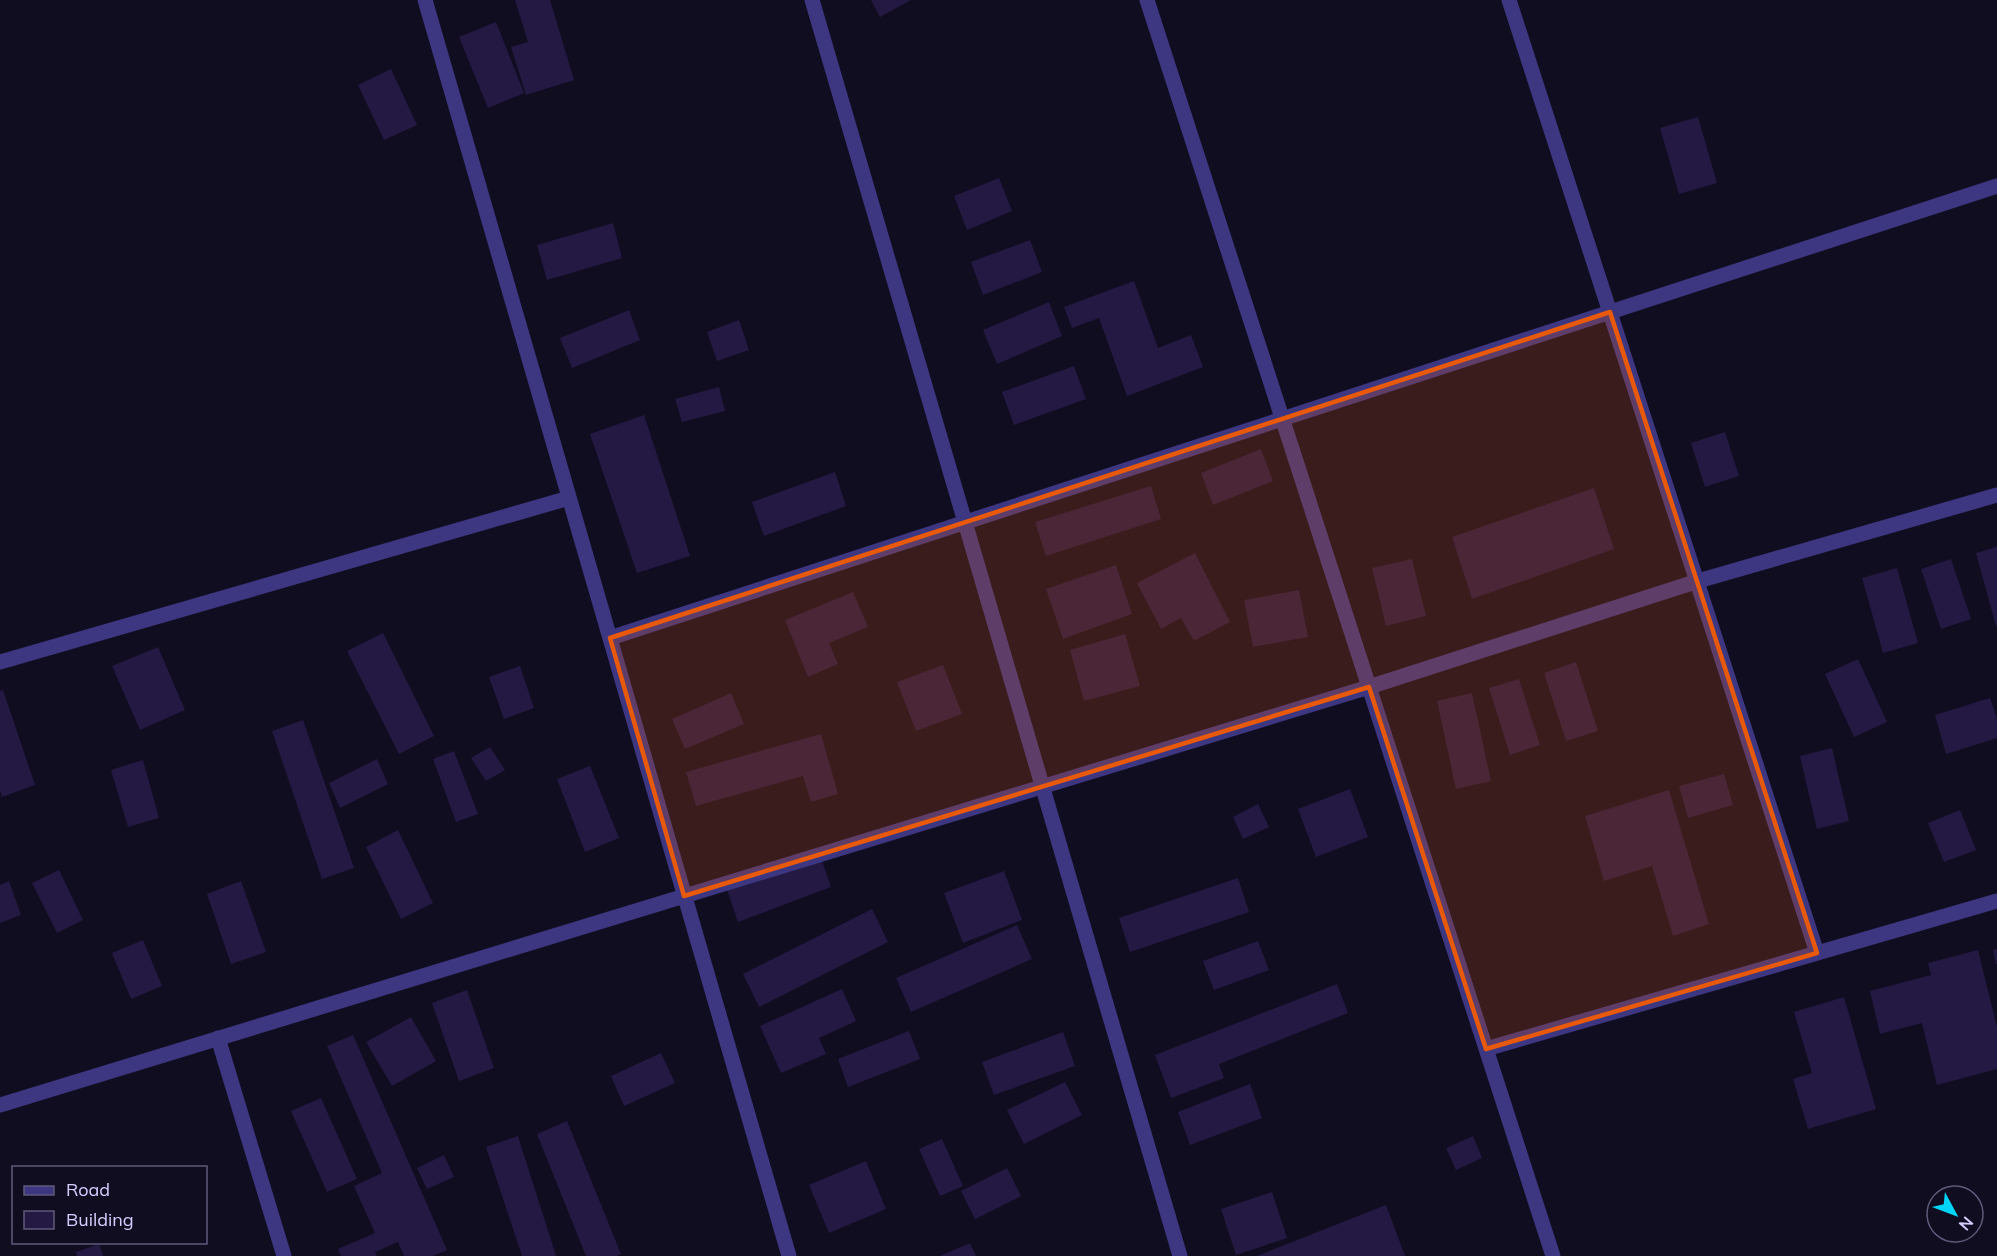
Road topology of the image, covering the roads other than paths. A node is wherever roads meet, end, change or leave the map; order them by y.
1 (425, 0) edge
2 (812, 0) edge
3 (1147, 0) edge
4 (1509, 0) edge
5 (1997, 186) edge
6 (1611, 312) junction
7 (1282, 419) junction
8 (1997, 495) edge
9 (569, 498) junction
10 (966, 522) junction
11 (1698, 581) junction
12 (610, 638) junction
13 (0, 662) edge
14 (1370, 687) junction
15 (1043, 786) junction
16 (684, 896) junction
17 (1997, 901) edge
18 (1817, 953) junction
19 (218, 1038) junction
20 (1486, 1049) junction
21 (0, 1105) edge
22 (285, 1256) edge
23 (789, 1256) edge
24 (1180, 1256) edge
25 (1554, 1256) edge

1 - 9 street
2 - 10 street
3 - 7 street
4 - 6 street
5 - 6 street
6 - 7 street
6 - 11 street
7 - 10 street
7 - 14 street
8 - 11 street
9 - 12 street
9 - 13 street
10 - 12 street
10 - 15 street
11 - 14 street
11 - 18 street
12 - 16 street
14 - 15 street
14 - 20 street
15 - 16 street
15 - 24 street
16 - 19 street
16 - 23 street
17 - 18 street
18 - 20 street
19 - 21 street
19 - 22 street
20 - 25 street

